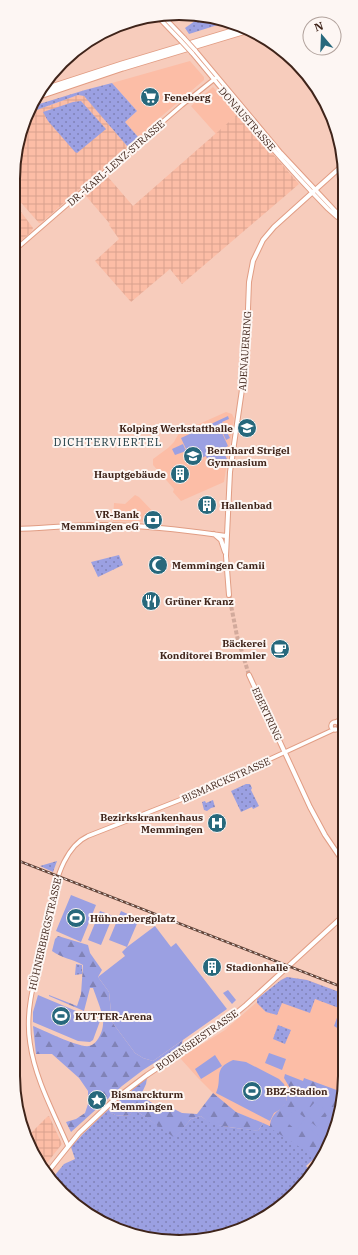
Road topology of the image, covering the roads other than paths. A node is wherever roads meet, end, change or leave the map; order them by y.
1 (166, 20) edge
2 (162, 21) edge
3 (235, 30) edge
4 (241, 32) edge
5 (182, 39) junction
6 (215, 79) junction
7 (48, 89) edge
8 (44, 95) edge
9 (338, 169) edge
10 (313, 190) junction
11 (338, 214) edge
12 (20, 247) edge
13 (20, 529) edge
14 (214, 534) junction
15 (226, 536) junction
16 (226, 556) junction
17 (229, 595) tunnel mouth
18 (249, 675) tunnel mouth
19 (338, 723) edge
20 (333, 728) junction
21 (338, 728) edge
22 (285, 753) junction
23 (79, 840) joint
24 (338, 854) edge
25 (338, 921) edge
26 (68, 1146) junction
27 (50, 1169) edge

1 - 5 street, DONAUSTRASSE
2 - 5 street, DONAUSTRASSE
3 - 7 highway
4 - 8 highway
5 - 6 street, DONAUSTRASSE, bridge
6 - 10 street, DONAUSTRASSE
6 - 12 street, DR.-KARL-LENZ-STRASSE
9 - 10 main road, ADENAUERRING
10 - 11 street, DONAUSTRASSE
10 - 15 main road, ADENAUERRING
13 - 14 main road
14 - 15 main road
14 - 16 main road
15 - 16 main road
16 - 17 main road
18 - 22 main road, EBERTRING
19 - 20 street, BISMARCKSTRASSE
20 - 21 street, BISMARCKSTRASSE
20 - 22 street, BISMARCKSTRASSE
22 - 23 street, BISMARCKSTRASSE
22 - 24 main road, EBERTRING
23 - 26 street, HÜHNERBERGSTRASSE
25 - 26 main road, BODENSEESTRASSE
26 - 27 main road, BODENSEESTRASSE

